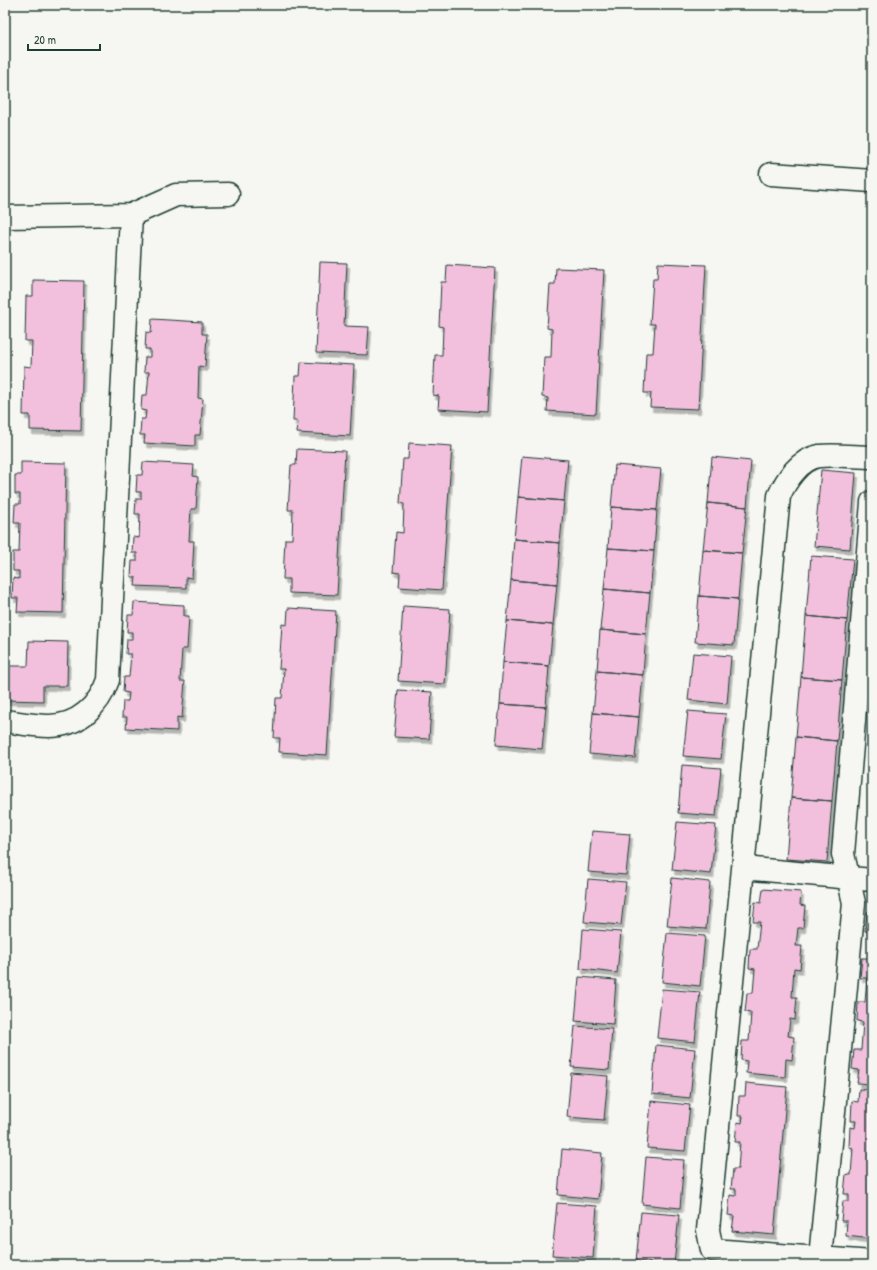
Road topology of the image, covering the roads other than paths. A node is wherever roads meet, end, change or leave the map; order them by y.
1 (772, 174) dead end
2 (872, 181) edge
3 (228, 194) dead end
4 (131, 216) junction
5 (5, 217) edge
6 (872, 457) edge
7 (872, 502) edge
8 (5, 721) edge
9 (743, 868) junction
10 (849, 878) junction
11 (872, 880) edge
12 (820, 1258) junction
13 (872, 1262) edge

1 - 2 street
3 - 4 street
4 - 5 street
4 - 8 street
6 - 9 street
7 - 10 street
9 - 10 street
9 - 12 street
10 - 11 street
10 - 12 street
12 - 13 street

